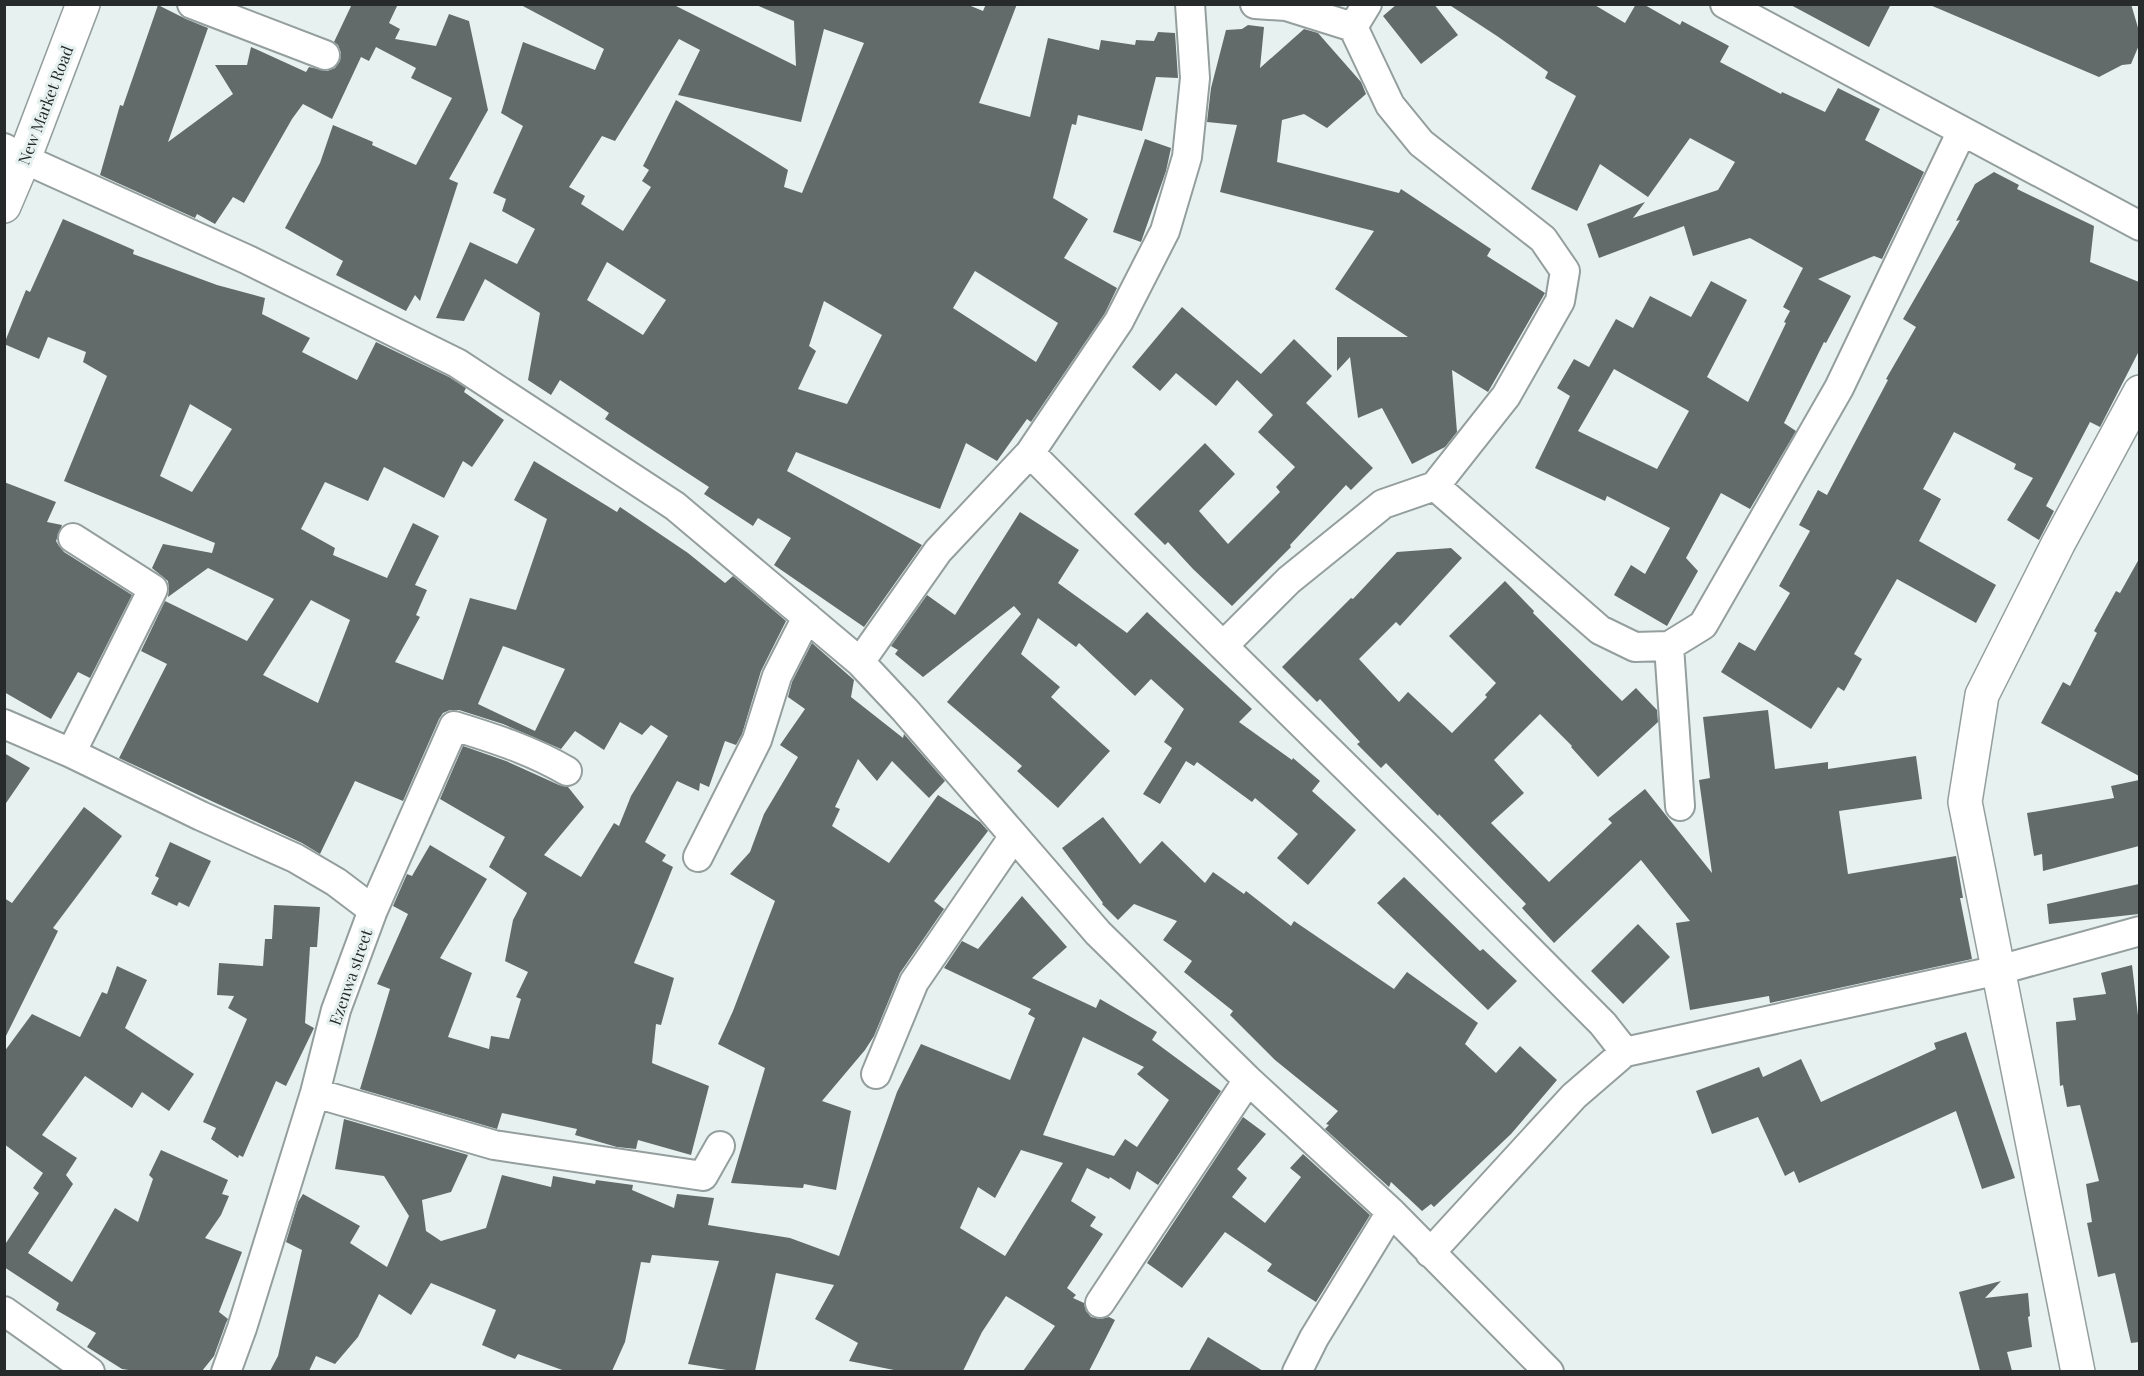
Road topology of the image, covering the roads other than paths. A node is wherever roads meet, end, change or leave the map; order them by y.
1 (83, 4) edge
2 (192, 4) edge
3 (1190, 4) edge
4 (1255, 4) edge
5 (1725, 4) edge
6 (1360, 16) edge
7 (325, 55) dead end
8 (1962, 131) junction
9 (14, 154) edge
10 (4, 206) edge
11 (2139, 226) edge
12 (2139, 392) edge
13 (1030, 453) junction
14 (1436, 486) junction
15 (73, 538) dead end
16 (807, 617) junction
17 (1223, 646) junction
18 (1670, 646) junction
19 (860, 662) junction
20 (4, 724) edge
21 (71, 753) junction
22 (567, 771) dead end
23 (1680, 806) dead end
24 (1014, 836) junction
25 (698, 857) dead end
26 (373, 910) junction
27 (2139, 931) edge
28 (1999, 970) junction
29 (1625, 1052) junction
30 (876, 1074) dead end
31 (1248, 1080) junction
32 (315, 1093) junction
33 (720, 1146) dead end
34 (1391, 1212) junction
35 (1430, 1253) junction
36 (1100, 1303) dead end
37 (4, 1311) edge
38 (90, 1371) edge
39 (226, 1371) edge
40 (1297, 1371) edge
41 (1549, 1371) edge
42 (2078, 1371) edge

1 - 9 street, New Market Road
2 - 7 street
3 - 13 street
4 - 6 street
5 - 8 street
6 - 14 street
8 - 11 street
8 - 18 street
9 - 10 street, New Market Road
9 - 16 street
12 - 28 street
13 - 17 street
13 - 19 street
14 - 17 street
14 - 18 street
15 - 21 street
16 - 19 street
16 - 25 street
17 - 29 street
18 - 23 street
19 - 24 street
20 - 21 street, Ezenwa street
21 - 26 street, Ezenwa street
22 - 26 street
24 - 30 street
24 - 31 street
26 - 32 street, Ezenwa street
27 - 28 street
28 - 29 street
28 - 42 street
29 - 35 street
31 - 34 street
31 - 36 street
32 - 33 street
32 - 39 street, Ezenwa street
34 - 35 street
34 - 40 street
35 - 41 street
37 - 38 street

